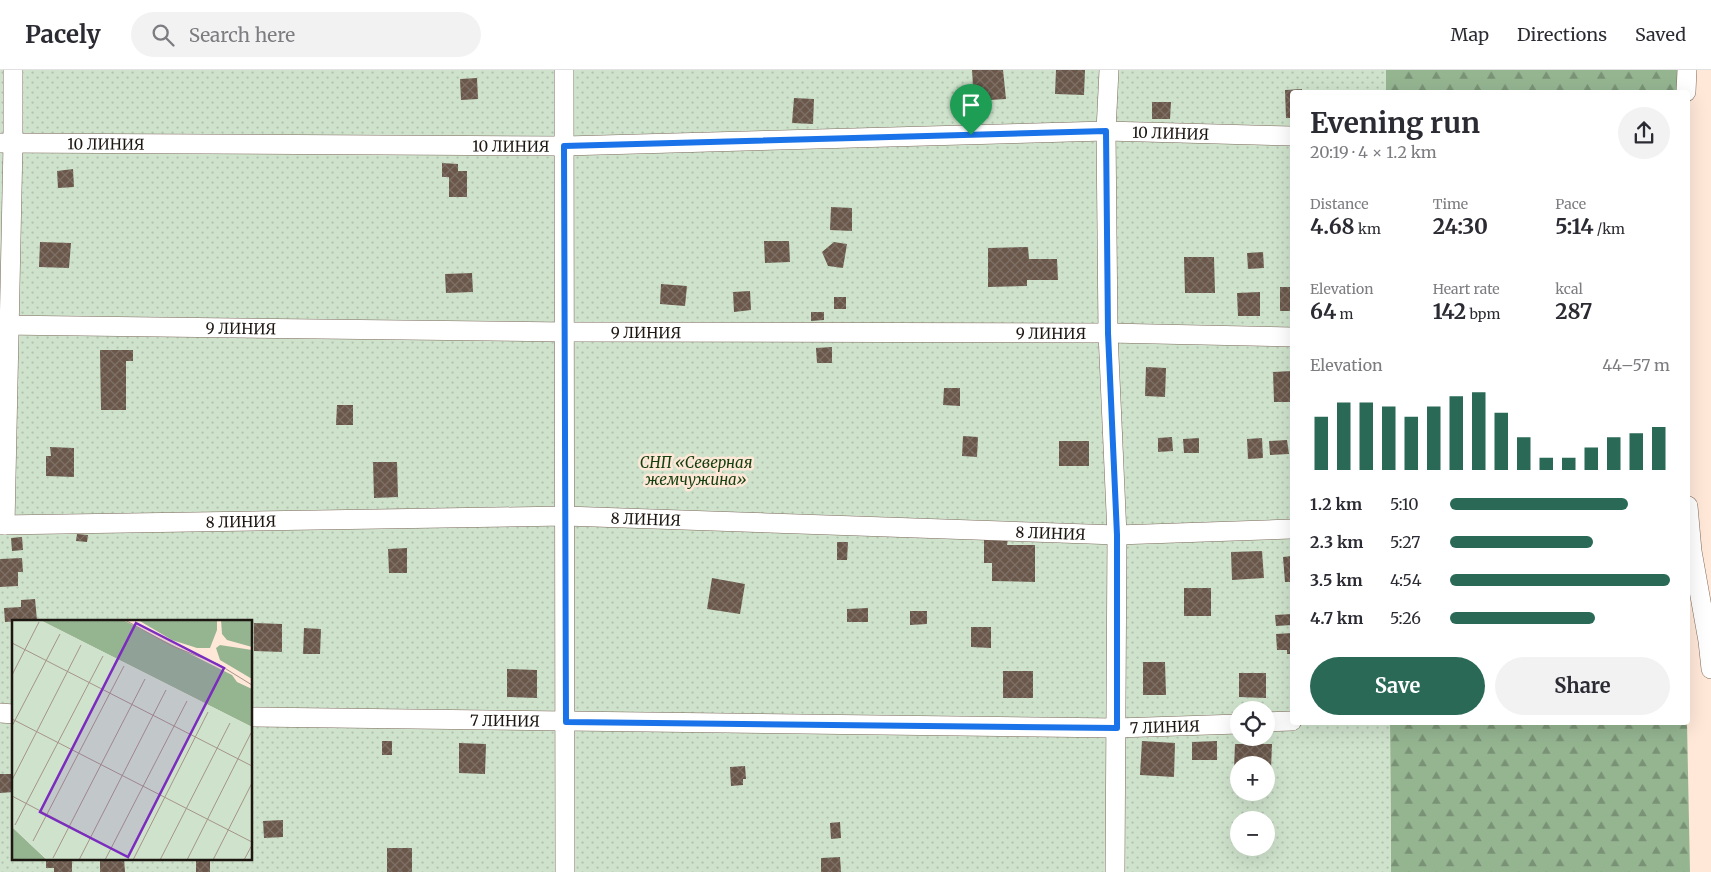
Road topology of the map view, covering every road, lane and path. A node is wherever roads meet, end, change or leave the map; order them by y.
1 (13, 70) edge
2 (564, 70) edge
3 (1109, 70) edge
4 (1687, 70) edge
5 (1686, 90) edge
6 (1106, 131) junction
7 (1290, 136) edge
8 (6, 144) edge
9 (564, 146) junction
10 (5, 325) edge
11 (566, 332) junction
12 (1108, 333) junction
13 (1290, 338) edge
14 (565, 516) junction
15 (3, 525) edge
16 (1690, 528) edge
17 (1290, 529) edge
18 (1117, 535) junction
19 (1711, 669) edge
20 (252, 717) edge
21 (1290, 721) edge
22 (566, 722) junction
23 (1275, 722) edge
24 (1230, 724) edge
25 (1117, 728) junction
26 (565, 872) edge
27 (1115, 872) edge

1 - 8 street
2 - 9 street
3 - 6 street
4 - 5 street
6 - 7 street, 10 ЛИНИЯ
6 - 9 street, 10 ЛИНИЯ
6 - 12 street
8 - 9 street, 10 ЛИНИЯ
8 - 10 street
9 - 11 street
10 - 11 street, 9 ЛИНИЯ
10 - 15 street
11 - 12 street, 9 ЛИНИЯ
11 - 14 street
12 - 13 street, 9 ЛИНИЯ
12 - 18 street
14 - 15 street, 8 ЛИНИЯ
14 - 18 street, 8 ЛИНИЯ
14 - 22 street
16 - 19 street
17 - 18 street, 8 ЛИНИЯ
18 - 25 street
20 - 22 street, 7 ЛИНИЯ
21 - 23 street
22 - 25 street, 7 ЛИНИЯ
22 - 26 street
24 - 25 street, 7 ЛИНИЯ
25 - 27 street

